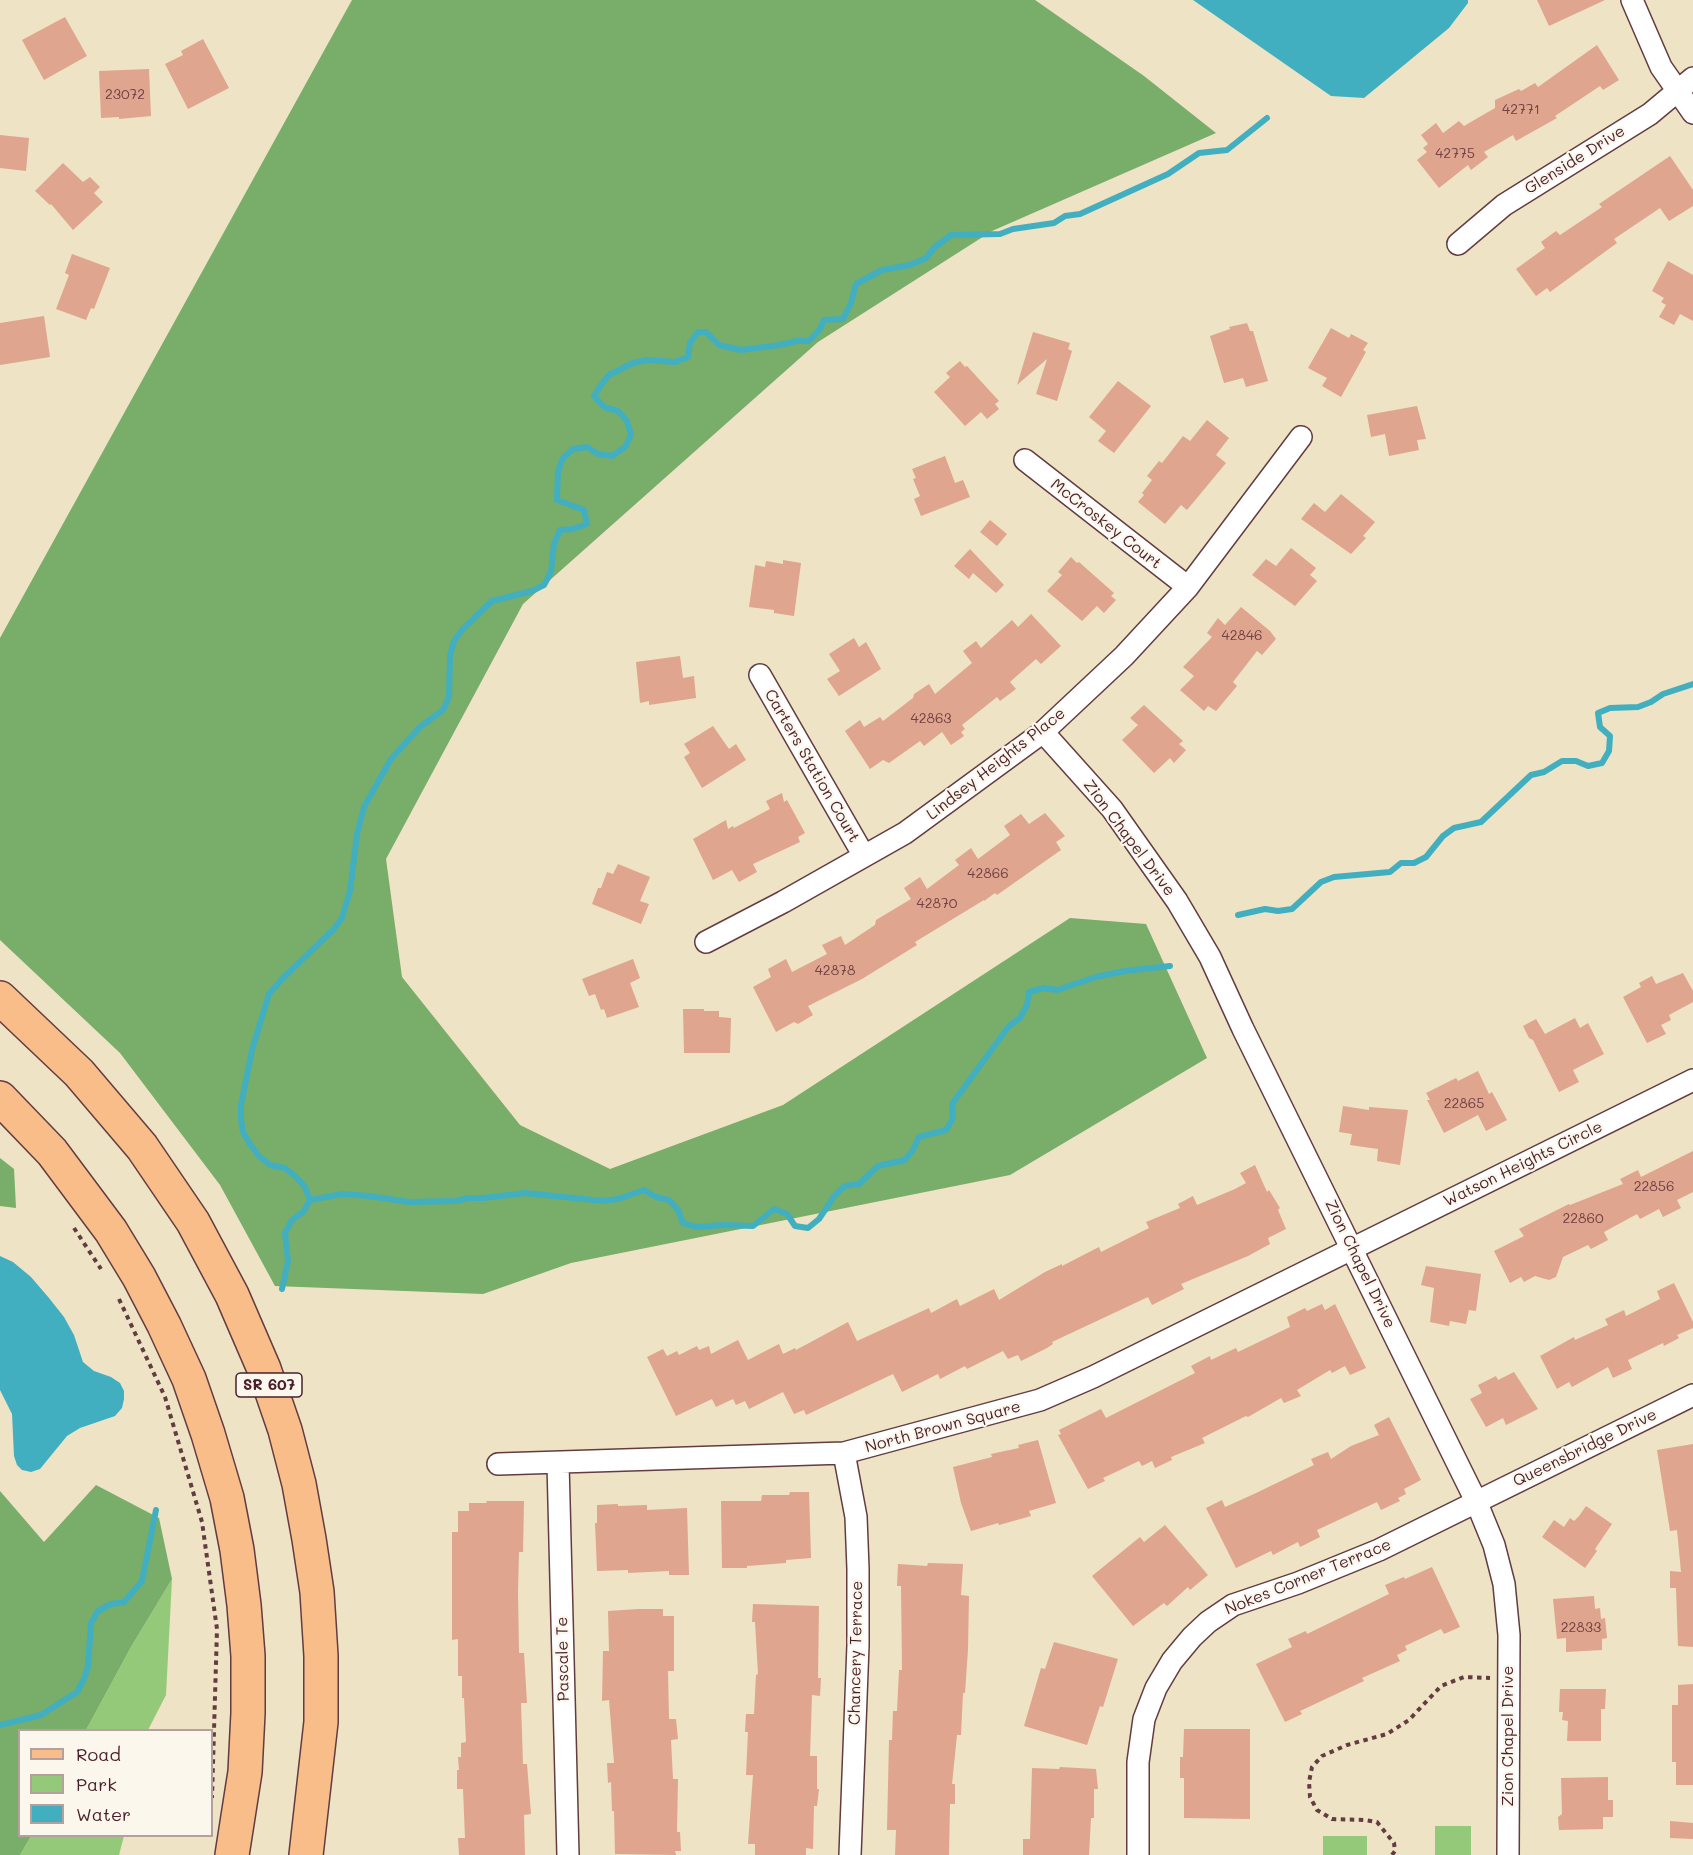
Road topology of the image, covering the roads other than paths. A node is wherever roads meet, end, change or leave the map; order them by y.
1 (1632, 0) edge
2 (1693, 78) edge
3 (1677, 93) junction
4 (1693, 113) edge
5 (1458, 244) dead end
6 (1301, 437) dead end
7 (1025, 460) dead end
8 (1188, 587) junction
9 (760, 675) dead end
10 (1043, 732) junction
11 (864, 856) junction
12 (706, 942) dead end
13 (0, 998) edge
14 (1693, 1080) edge
15 (0, 1098) edge
16 (1352, 1248) junction
17 (1693, 1395) edge
18 (844, 1453) junction
19 (558, 1463) junction
20 (498, 1464) dead end
21 (1476, 1502) junction
22 (232, 1855) edge
23 (306, 1855) edge
24 (568, 1855) edge
25 (850, 1855) edge
26 (1138, 1855) edge
27 (1508, 1855) edge

1 - 3 street
2 - 3 street, Glenside Drive
3 - 4 street
3 - 5 street, Glenside Drive
6 - 8 street, Lindsey Heights Place
7 - 8 street, McCroskey Court
8 - 10 street, Lindsey Heights Place
9 - 11 street, Carters Station Court
10 - 11 street, Lindsey Heights Place
10 - 16 street, Zion Chapel Drive
11 - 12 street, Lindsey Heights Place
13 - 23 main road, SR 607
14 - 16 street, Watson Heights Circle
15 - 22 main road
16 - 18 street, North Brown Square
16 - 21 street, Zion Chapel Drive
17 - 21 street, Queensbridge Drive
18 - 19 street, North Brown Square
18 - 25 street, Chancery Terrace
19 - 20 street, North Brown Square
19 - 24 street, Pascale Te
21 - 26 street, Nokes Corner Terrace
21 - 27 street, Zion Chapel Drive

